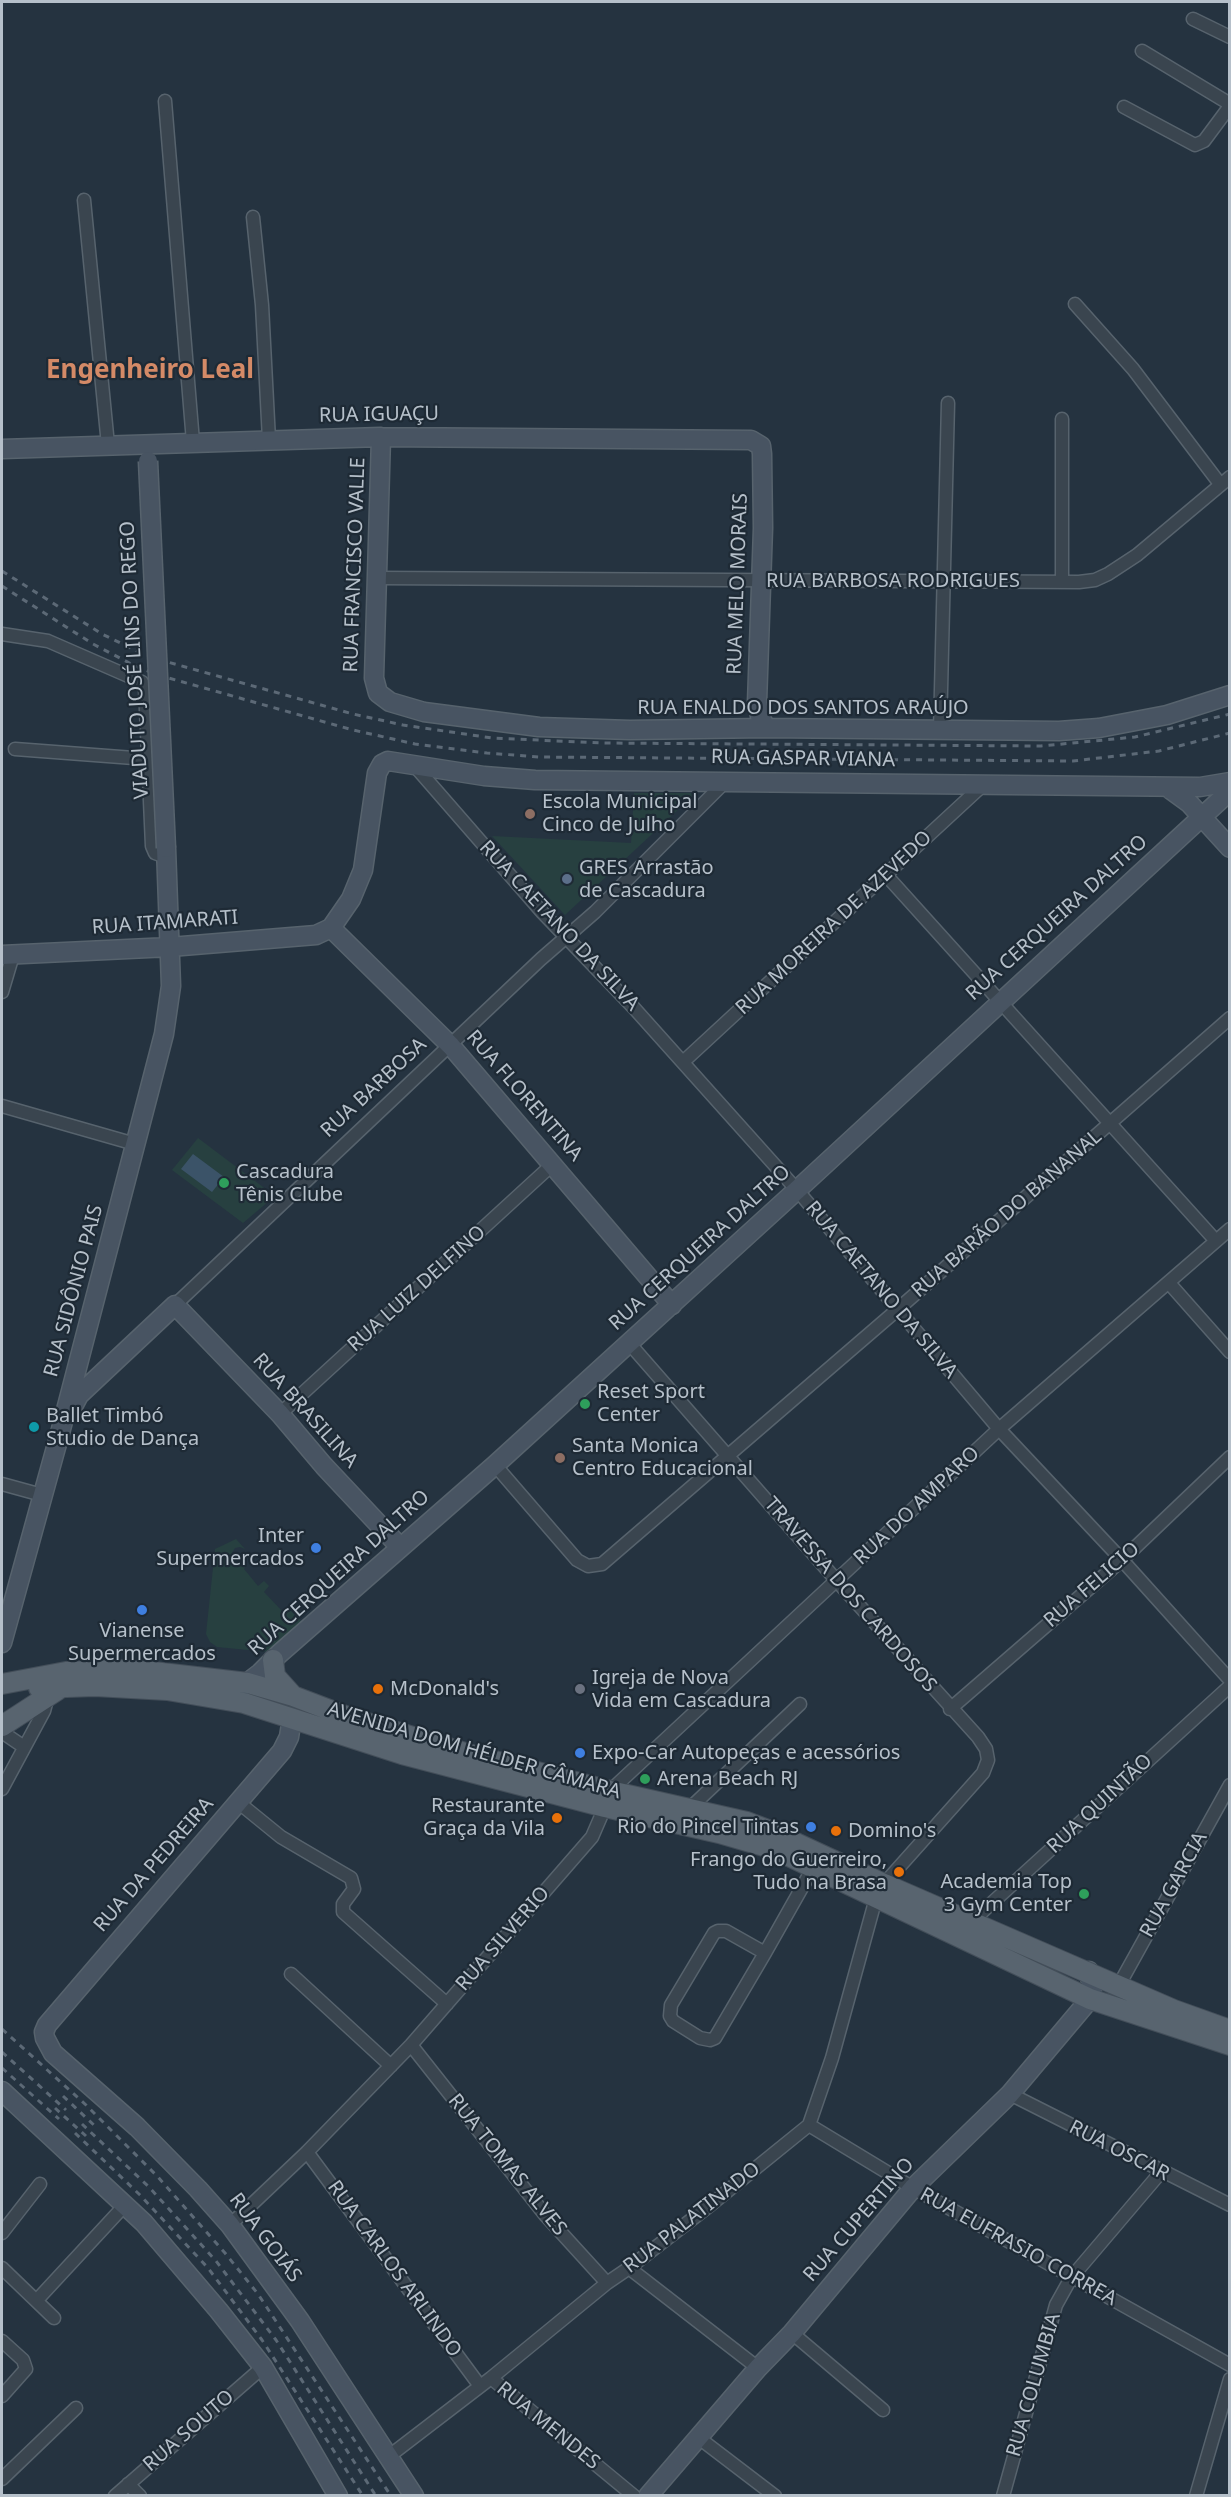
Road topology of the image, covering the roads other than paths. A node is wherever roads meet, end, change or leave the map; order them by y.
1 (1193, 19) dead end
2 (1230, 38) edge
3 (1142, 51) dead end
4 (165, 101) dead end
5 (1230, 105) edge
6 (1124, 106) dead end
7 (84, 200) dead end
8 (254, 217) dead end
9 (1075, 304) dead end
10 (948, 403) dead end
11 (1062, 419) dead end
12 (381, 437) junction
13 (269, 440) junction
14 (193, 442) junction
15 (757, 442) joint
16 (108, 446) junction
17 (2, 449) edge
18 (148, 453) junction
19 (1225, 480) edge
20 (378, 578) junction
21 (760, 580) junction
22 (944, 582) junction
23 (1062, 582) junction
24 (2, 633) edge
25 (378, 693) joint
26 (1230, 695) edge
27 (757, 697) junction
28 (766, 728) junction
29 (729, 729) junction
30 (940, 731) junction
31 (15, 749) dead end
32 (147, 759) junction
33 (413, 764) junction
34 (727, 780) junction
35 (1230, 782) edge
36 (984, 784) junction
37 (1167, 787) junction
38 (1230, 791) edge
39 (1201, 817) junction
40 (1230, 848) edge
41 (166, 852) junction
42 (886, 875) junction
43 (331, 928) junction
44 (566, 938) junction
45 (170, 947) junction
46 (7, 955) edge
47 (2, 992) edge
48 (1000, 1001) junction
49 (1230, 1017) edge
50 (451, 1046) junction
51 (683, 1062) junction
52 (2, 1106) edge
53 (1110, 1123) junction
54 (135, 1144) junction
55 (553, 1164) junction
56 (797, 1190) junction
57 (1230, 1229) edge
58 (1216, 1240) junction
59 (1169, 1283) junction
60 (175, 1305) junction
61 (672, 1305) junction
62 (897, 1310) junction
63 (629, 1343) junction
64 (1230, 1352) edge
65 (280, 1414) junction
66 (999, 1429) junction
67 (60, 1433) junction
68 (729, 1457) junction
69 (1230, 1457) edge
70 (495, 1465) junction
71 (2, 1484) edge
72 (42, 1495) junction
73 (400, 1547) junction
74 (1122, 1560) junction
75 (837, 1581) junction
76 (2, 1643) edge
77 (273, 1660) junction
78 (1230, 1680) edge
79 (248, 1683) junction
80 (2, 1684) edge
81 (1230, 1686) edge
82 (56, 1691) junction
83 (2, 1696) edge
84 (293, 1696) junction
85 (219, 1698) junction
86 (800, 1704) dead end
87 (950, 1708) junction
88 (292, 1718) junction
89 (2, 1726) edge
90 (2, 1732) edge
91 (24, 1747) junction
92 (1230, 1785) edge
93 (2, 1789) edge
94 (607, 1799) junction
95 (237, 1802) junction
96 (689, 1809) junction
97 (813, 1868) junction
98 (880, 1891) junction
99 (971, 1922) junction
100 (765, 1953) junction
101 (1089, 1971) junction
102 (291, 1974) dead end
103 (1119, 1985) junction
104 (1090, 1999) junction
105 (447, 2004) junction
106 (1230, 2030) edge
107 (45, 2038) joint
108 (411, 2045) junction
109 (1230, 2045) edge
110 (391, 2066) junction
111 (2, 2091) edge
112 (1010, 2094) junction
113 (809, 2125) junction
114 (307, 2152) junction
115 (1161, 2172) junction
116 (40, 2184) dead end
117 (914, 2188) junction
118 (125, 2205) junction
119 (1230, 2205) edge
120 (230, 2225) junction
121 (2, 2234) edge
122 (2, 2268) edge
123 (629, 2268) junction
124 (1071, 2278) junction
125 (607, 2283) junction
126 (37, 2300) junction
127 (54, 2318) dead end
128 (792, 2333) junction
129 (2, 2341) edge
130 (1230, 2365) edge
131 (263, 2367) junction
132 (758, 2368) junction
133 (1230, 2379) edge
134 (485, 2382) junction
135 (2, 2396) edge
136 (76, 2408) dead end
137 (883, 2409) dead end
138 (699, 2438) junction
139 (388, 2457) junction
140 (2, 2479) edge
141 (128, 2484) junction
142 (115, 2496) edge
143 (140, 2496) edge
144 (338, 2496) edge
145 (414, 2496) edge
146 (634, 2496) edge
147 (648, 2496) edge
148 (775, 2496) edge
149 (1003, 2496) edge
150 (1196, 2496) edge

1 - 2 street
3 - 5 street
4 - 14 street
5 - 6 street
7 - 16 street
8 - 13 street
9 - 19 street
10 - 22 street
11 - 23 street
12 - 13 main road, RUA IGUAÇU
12 - 15 main road, RUA IGUAÇU
12 - 20 main road, RUA FRANCISCO VALLE
13 - 14 main road, RUA IGUAÇU
14 - 18 main road, RUA IGUAÇU
15 - 21 main road, RUA MELO MORAIS
16 - 17 main road, RUA IGUAÇU
16 - 18 main road, RUA IGUAÇU
18 - 41 main road, VIADUTO JOSÉ LINS DO REGO, bridge
19 - 23 street, RUA BARBOSA RODRIGUES
20 - 21 street, RUA BARBOSA RODRIGUES
20 - 25 main road, RUA FRANCISCO VALLE
21 - 22 street, RUA BARBOSA RODRIGUES
21 - 27 main road, RUA MELO MORAIS
22 - 23 street, RUA BARBOSA RODRIGUES
22 - 30 street
24 - 32 street
25 - 29 main road, RUA ENALDO DOS SANTOS ARAÚJO
26 - 30 main road, RUA ENALDO DOS SANTOS ARAÚJO
27 - 28 main road, RUA MELO MORAIS
27 - 29 main road
28 - 29 main road, RUA ENALDO DOS SANTOS ARAÚJO
28 - 30 main road, RUA ENALDO DOS SANTOS ARAÚJO
31 - 32 street
32 - 41 street
33 - 34 main road, RUA GASPAR VIANA
33 - 43 main road, RUA GASPAR VIANA
33 - 44 street, RUA CAETANO DA SILVA
34 - 36 main road, RUA GASPAR VIANA
34 - 44 street, RUA BARBOSA
35 - 37 main road, RUA GASPAR VIANA
36 - 37 main road, RUA GASPAR VIANA
36 - 42 street, RUA MOREIRA DE AZEVEDO
37 - 39 main road
38 - 39 main road, RUA CERQUEIRA DALTRO
39 - 40 main road
39 - 48 main road, RUA CERQUEIRA DALTRO
41 - 45 main road, VIADUTO JOSÉ LINS DO REGO
42 - 48 street
42 - 51 street, RUA MOREIRA DE AZEVEDO
43 - 45 main road, RUA ITAMARATI
43 - 50 main road, RUA FLORENTINA
44 - 50 street, RUA BARBOSA
44 - 51 street, RUA CAETANO DA SILVA
45 - 46 main road, RUA ITAMARATI
45 - 54 main road, RUA SIDÔNIO PAIS
46 - 47 street
48 - 53 street
48 - 56 main road, RUA CERQUEIRA DALTRO
49 - 53 street, RUA BARÃO DO BANANAL
50 - 55 main road, RUA FLORENTINA
50 - 60 street, RUA BARBOSA
51 - 56 street, RUA CAETANO DA SILVA
52 - 54 street
53 - 58 street
53 - 62 street, RUA BARÃO DO BANANAL
54 - 67 main road, RUA SIDÔNIO PAIS
55 - 61 main road, RUA FLORENTINA
55 - 65 street, RUA LUIZ DELFINO
56 - 61 main road, RUA CERQUEIRA DALTRO
56 - 62 street, RUA CAETANO DA SILVA
57 - 58 street, RUA DO AMPARO
58 - 59 street, RUA DO AMPARO
59 - 64 street
59 - 66 street, RUA DO AMPARO
60 - 65 main road, RUA BRASILINA
60 - 67 main road, RUA BARBOSA
61 - 63 main road, RUA CERQUEIRA DALTRO
62 - 66 street, RUA CAETANO DA SILVA
62 - 68 street, RUA BARÃO DO BANANAL
63 - 68 street, TRAVESSA DOS CARDOSOS
63 - 70 main road, RUA CERQUEIRA DALTRO
65 - 73 main road, RUA BRASILINA
66 - 74 street, RUA CAETANO DA SILVA
66 - 75 street, RUA DO AMPARO
67 - 72 main road, RUA SIDÔNIO PAIS
68 - 70 street, RUA BARÃO DO BANANAL
68 - 75 street, TRAVESSA DOS CARDOSOS
69 - 74 street, RUA FELICIO
70 - 73 main road, RUA CERQUEIRA DALTRO
71 - 72 street
72 - 76 main road, RUA SIDÔNIO PAIS
73 - 77 main road, RUA CERQUEIRA DALTRO
74 - 78 street, RUA CAETANO DA SILVA
74 - 87 street, RUA FELICIO
75 - 87 street, TRAVESSA DOS CARDOSOS
75 - 94 street, RUA DO AMPARO
77 - 79 main road, RUA CERQUEIRA DALTRO
77 - 84 main road
79 - 80 main road, AVENIDA DOM HÉLDER CÂMARA
79 - 84 main road, AVENIDA DOM HÉLDER CÂMARA
79 - 85 main road, RUA CERQUEIRA DALTRO
81 - 99 street, RUA QUINTÃO
82 - 83 main road, AVENIDA DOM HÉLDER CÂMARA
82 - 85 main road, AVENIDA DOM HÉLDER CÂMARA
82 - 89 main road
82 - 91 street
84 - 94 main road, AVENIDA DOM HÉLDER CÂMARA
85 - 88 main road, AVENIDA DOM HÉLDER CÂMARA
86 - 96 street
87 - 98 street, TRAVESSA DOS CARDOSOS
88 - 94 main road, AVENIDA DOM HÉLDER CÂMARA
88 - 95 main road, RUA DA PEDREIRA
90 - 91 street
91 - 93 street
92 - 103 street, RUA GARCIA
94 - 96 main road, AVENIDA DOM HÉLDER CÂMARA
94 - 97 main road, AVENIDA DOM HÉLDER CÂMARA
94 - 105 street, RUA SILVERIO
95 - 105 street
95 - 107 main road, RUA DA PEDREIRA
96 - 98 main road, AVENIDA DOM HÉLDER CÂMARA
97 - 98 main road, AVENIDA DOM HÉLDER CÂMARA
97 - 100 street
98 - 99 main road, AVENIDA DOM HÉLDER CÂMARA
98 - 104 main road, AVENIDA DOM HÉLDER CÂMARA
98 - 113 street
99 - 101 main road, AVENIDA DOM HÉLDER CÂMARA
100 - 100 street
101 - 103 main road, AVENIDA DOM HÉLDER CÂMARA
101 - 104 main road
102 - 110 street
103 - 106 main road, AVENIDA DOM HÉLDER CÂMARA
104 - 109 main road, AVENIDA DOM HÉLDER CÂMARA
104 - 112 main road, RUA CUPERTINO
105 - 108 street, RUA SILVERIO
107 - 120 main road, RUA GOIÁS
108 - 110 street, RUA SILVERIO
108 - 125 street, RUA TOMAS ALVES
110 - 114 street, RUA SILVERIO
111 - 118 main road
112 - 115 street, RUA OSCAR
112 - 117 main road, RUA CUPERTINO
113 - 117 street, RUA EUFRASIO CORREA
113 - 123 street, RUA PALATINADO
114 - 120 street, RUA SILVERIO
114 - 134 street, RUA CARLOS ARLINDO
115 - 119 street, RUA OSCAR
115 - 124 street, RUA COLUMBIA
116 - 121 street
117 - 124 street, RUA EUFRASIO CORREA
117 - 128 main road, RUA CUPERTINO
118 - 126 street
118 - 131 main road
120 - 139 main road, RUA GOIÁS
122 - 126 street
123 - 125 street, RUA PALATINADO
123 - 132 street
124 - 130 street, RUA EUFRASIO CORREA
124 - 149 street, RUA COLUMBIA
125 - 134 street, RUA PALATINADO
126 - 127 street
128 - 132 main road, RUA CUPERTINO
128 - 137 street
129 - 135 street
131 - 141 street, RUA SOUTO
131 - 144 main road
132 - 138 main road, RUA CUPERTINO
133 - 150 street
134 - 139 street, RUA PALATINADO
134 - 146 street, RUA MENDES
136 - 140 street
138 - 147 main road, RUA CUPERTINO
138 - 148 street
139 - 145 main road, RUA GOIÁS
141 - 142 street, RUA SOUTO
141 - 143 street

